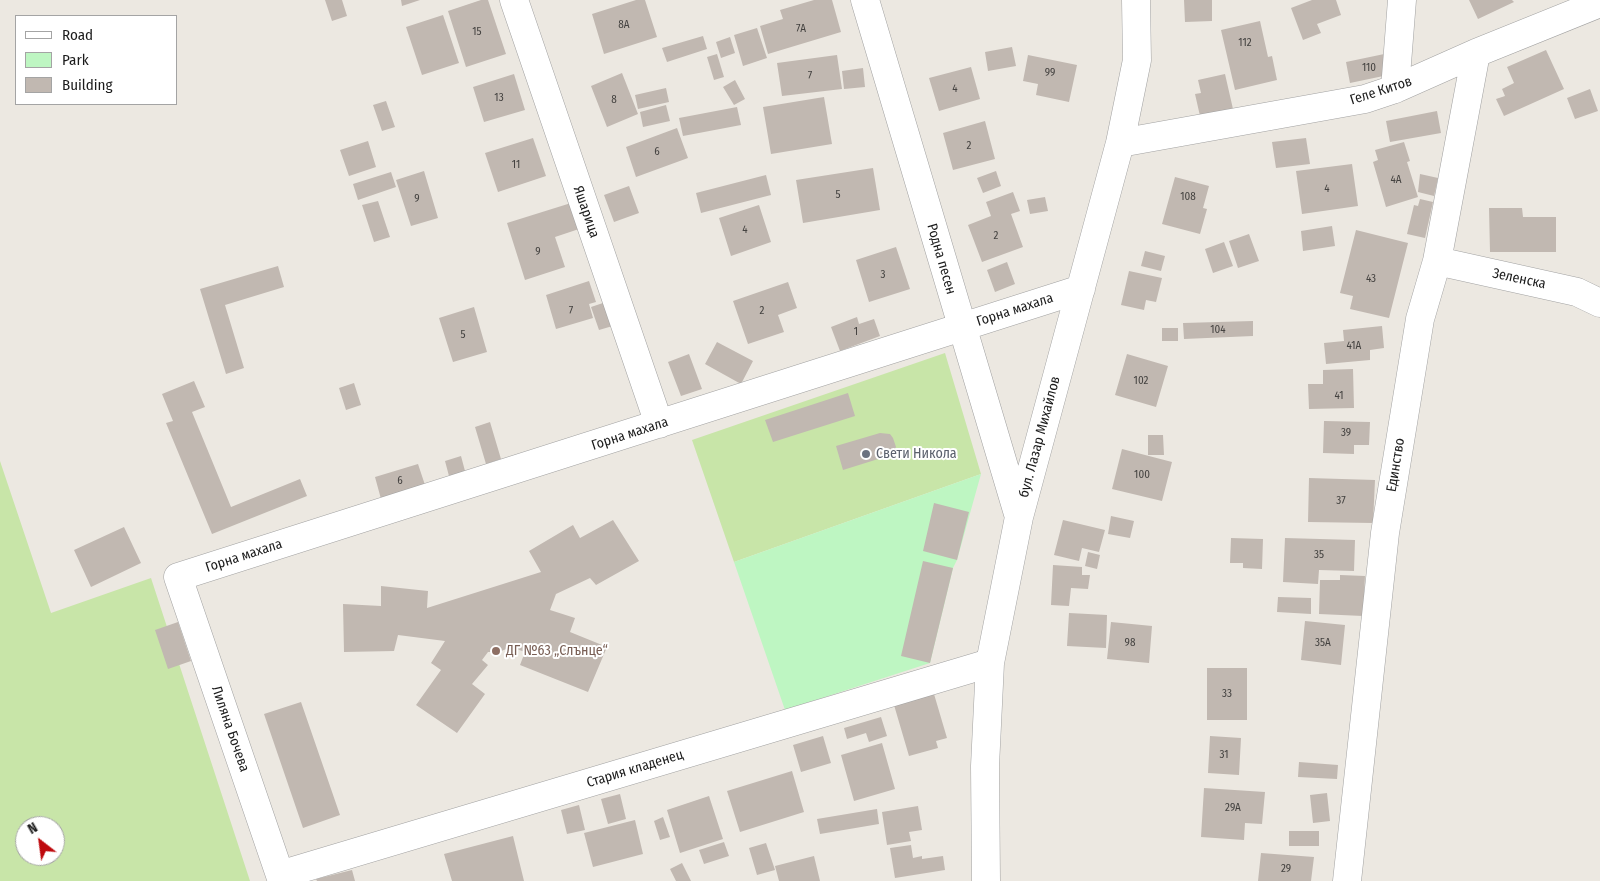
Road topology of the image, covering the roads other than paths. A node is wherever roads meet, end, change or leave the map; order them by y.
1 (514, 0) edge
2 (865, 0) edge
3 (1136, 0) edge
4 (1402, 0) edge
5 (1600, 3) edge
6 (1476, 53) junction
7 (1395, 89) junction
8 (1120, 143) junction
9 (1437, 261) junction
10 (1081, 289) junction
11 (1600, 303) edge
12 (961, 327) junction
13 (659, 424) junction
14 (1019, 517) junction
15 (178, 577) joint
16 (990, 663) junction
17 (281, 878) edge
18 (986, 881) edge
19 (1347, 881) edge

1 - 13 street, Яшарица
2 - 12 street, Родна песен
3 - 8 street, бул. Лазар Михайлов
4 - 7 street
5 - 6 street, Геле Китов
6 - 7 street, Геле Китов
6 - 9 street, Единство
7 - 8 street, Геле Китов
8 - 10 street, бул. Лазар Михайлов
9 - 11 street, Зеленска
9 - 19 street, Единство
10 - 12 street, Горна махала
10 - 14 street, бул. Лазар Михайлов
12 - 13 street, Горна махала
12 - 14 street, Родна песен
13 - 15 street, Горна махала
14 - 16 street, бул. Лазар Михайлов
15 - 17 street, Лиляна Бочева
16 - 17 street, Стария кладенец
16 - 18 street, бул. Лазар Михайлов

